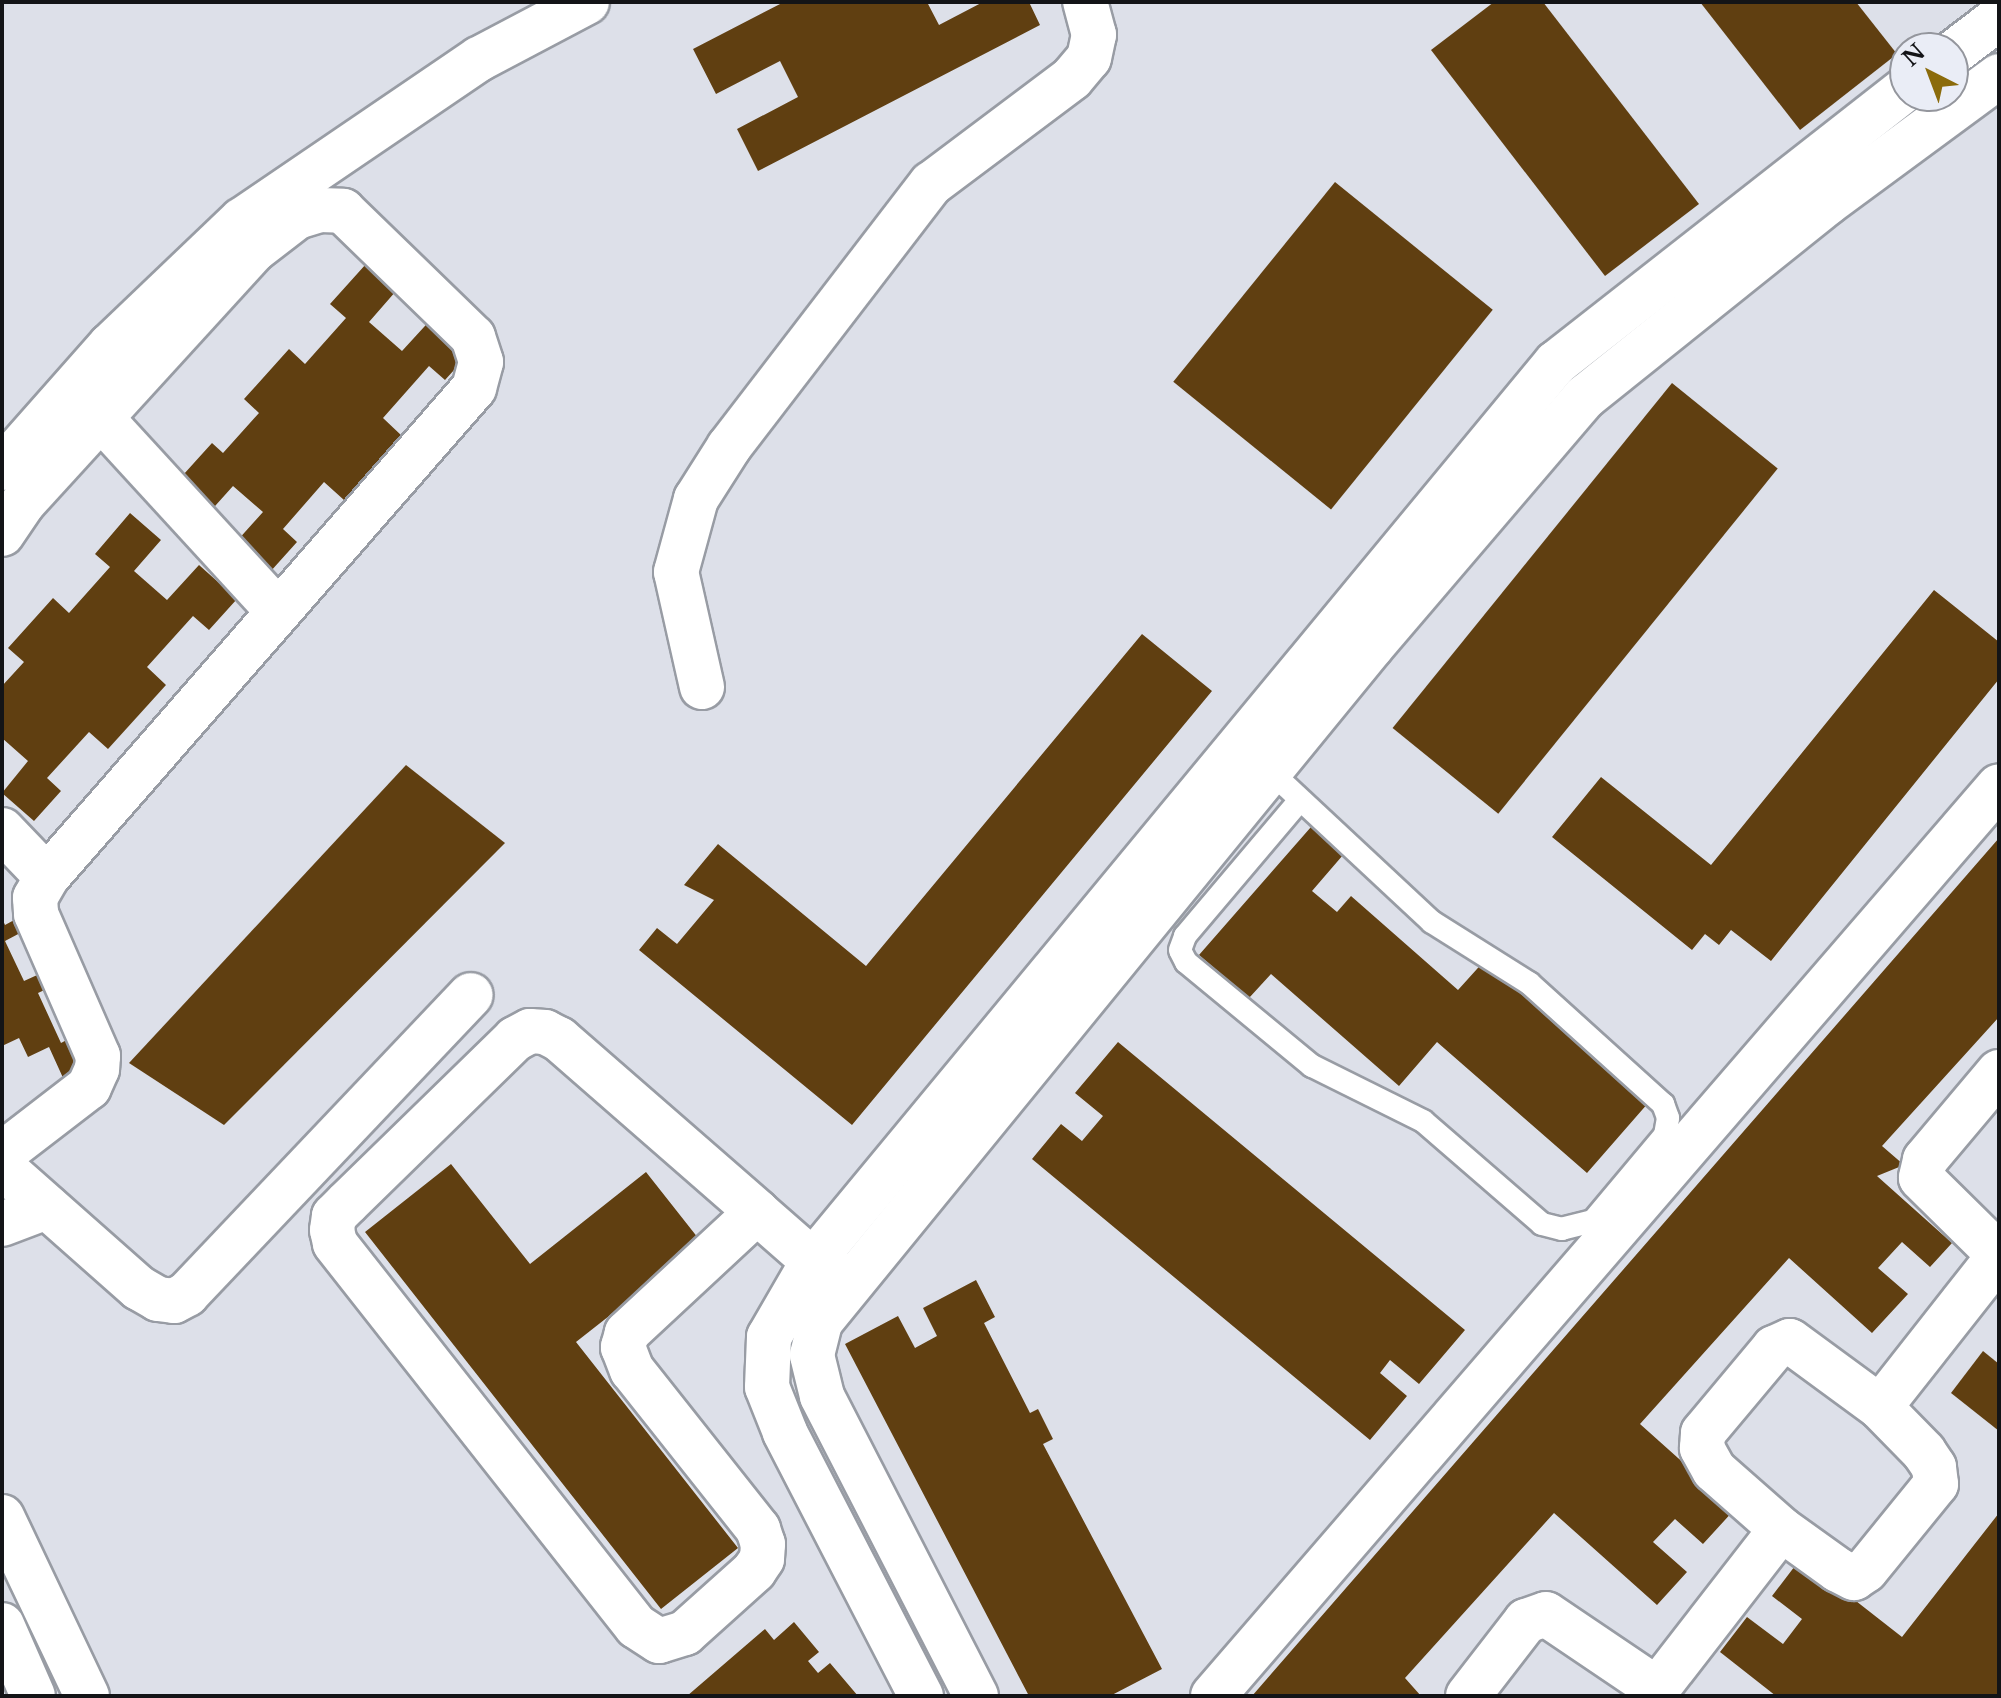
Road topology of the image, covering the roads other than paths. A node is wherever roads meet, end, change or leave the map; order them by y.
1 (587, 2) edge
2 (1085, 2) edge
3 (1999, 18) edge
4 (1969, 41) edge
5 (1999, 76) edge
6 (1889, 102) edge
7 (1657, 283) junction
8 (1681, 320) junction
9 (101, 418) junction
10 (2, 468) edge
11 (2, 534) edge
12 (277, 610) junction
13 (1355, 636) junction
14 (702, 687) dead end
15 (1285, 786) junction
16 (1999, 786) edge
17 (2, 830) edge
18 (47, 877) junction
19 (471, 995) dead end
20 (1999, 1072) edge
21 (2, 1154) edge
22 (2, 1167) edge
23 (47, 1207) junction
24 (757, 1212) junction
25 (2, 1224) edge
26 (1999, 1256) edge
27 (813, 1261) junction
28 (852, 1280) junction
29 (1880, 1407) junction
30 (2, 1517) edge
31 (1781, 1529) junction
32 (2, 1625) edge
33 (953, 1651) junction
34 (918, 1691) edge
35 (1661, 1692) edge
36 (33, 1696) edge
37 (87, 1696) edge
38 (976, 1696) edge
39 (1213, 1696) edge
40 (1468, 1696) edge

1 - 10 street
2 - 14 street
3 - 4 street
5 - 8 street
6 - 7 street
7 - 8 street
7 - 13 street
8 - 13 street
9 - 11 street
9 - 12 street
9 - 12 street
12 - 18 street
13 - 15 street
13 - 27 street
15 - 15 lane
15 - 28 street
16 - 39 street
17 - 18 street
18 - 21 street
19 - 23 street
20 - 26 street
22 - 23 street
23 - 25 street
24 - 24 street
24 - 27 street
26 - 29 street
27 - 28 street
27 - 34 street
28 - 33 street
29 - 31 street
29 - 31 street
30 - 37 street
31 - 35 street
32 - 36 street
33 - 34 street
33 - 38 street
35 - 40 street

